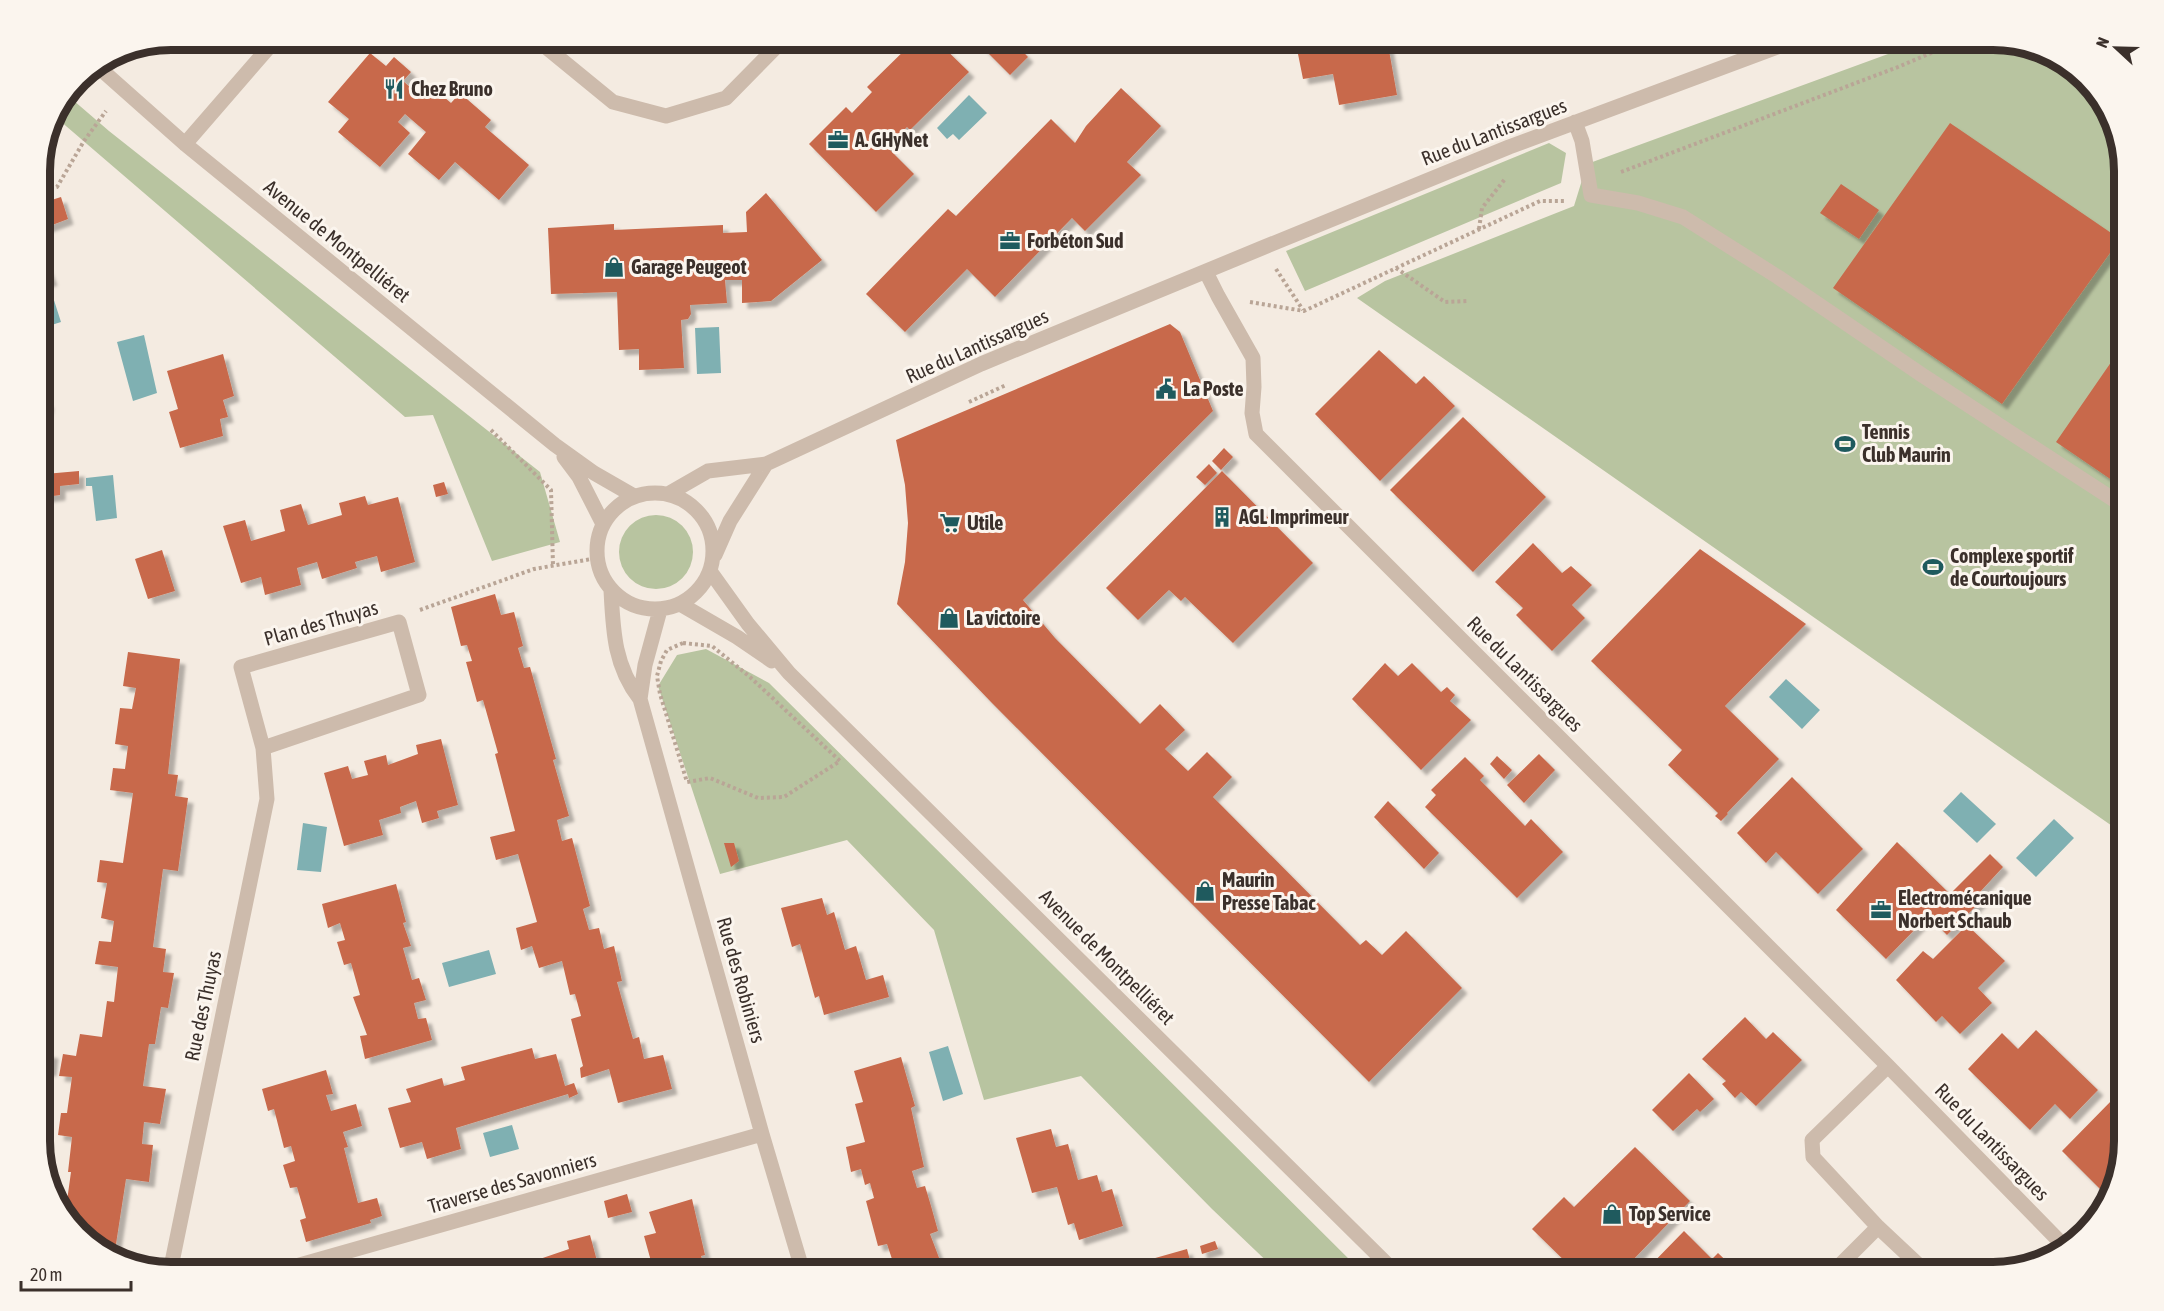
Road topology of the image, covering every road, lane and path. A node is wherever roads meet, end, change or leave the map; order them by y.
1 (266, 50) edge
2 (549, 50) edge
3 (773, 50) edge
4 (1769, 50) edge
5 (1938, 50) edge
6 (103, 71) edge
7 (100, 105) dead end
8 (1575, 122) junction
9 (185, 144) junction
10 (1511, 172) dead end
11 (50, 189) edge
12 (1591, 195) junction
13 (1479, 230) junction
14 (1396, 268) junction
15 (1206, 272) junction
16 (1218, 296) junction
17 (1468, 301) dead end
18 (1006, 385) dead end
19 (964, 404) dead end
20 (485, 424) dead end
21 (555, 445) junction
22 (766, 464) junction
23 (668, 494) junction
24 (634, 496) junction
25 (2114, 500) edge
26 (603, 524) junction
27 (597, 558) junction
28 (712, 564) junction
29 (553, 566) junction
30 (610, 590) junction
31 (680, 604) junction
32 (660, 610) junction
33 (399, 622) junction
34 (789, 673) junction
35 (640, 699) junction
36 (263, 748) junction
37 (840, 761) joint
38 (1888, 1066) junction
39 (762, 1134) junction
40 (1878, 1227) junction
41 (2059, 1241) edge
42 (172, 1262) edge
43 (309, 1262) edge
44 (800, 1262) edge
45 (1385, 1262) edge
46 (1843, 1262) edge
47 (1915, 1262) edge

1 - 9 street
2 - 3 street
4 - 8 street, Rue du Lantissargues
5 - 12 path
6 - 9 street, Avenue de Montpelliéret
7 - 11 path
8 - 12 street
8 - 15 street, Rue du Lantissargues
9 - 21 street, Avenue de Montpelliéret
10 - 13 path
12 - 13 path
12 - 25 street
13 - 14 path
14 - 16 path
14 - 17 path
15 - 16 street, Rue du Lantissargues
15 - 22 street, Rue du Lantissargues
16 - 38 street, Rue du Lantissargues
18 - 19 path
20 - 29 path
21 - 24 street, Avenue de Montpelliéret
21 - 26 street, Avenue de Montpelliéret
22 - 23 street, Rue du Lantissargues
22 - 28 street
23 - 24 street
23 - 28 street
24 - 26 street
26 - 27 street
27 - 29 path
27 - 30 street
28 - 31 street
28 - 34 street, Avenue de Montpelliéret
29 - 33 path
30 - 32 street
30 - 35 street, Rue des Robiniers
31 - 32 street
31 - 34 street, Avenue de Montpelliéret
32 - 35 street, Rue des Robiniers
33 - 36 street, Plan des Thuyas
33 - 36 street, Plan des Thuyas
34 - 45 street, Avenue de Montpelliéret
35 - 39 street, Rue des Robiniers
36 - 42 street, Rue des Thuyas
37 - 37 path
38 - 40 street
38 - 41 street, Rue du Lantissargues
39 - 43 street, Traverse des Savonniers
39 - 44 street, Rue des Robiniers
40 - 46 street
40 - 47 street

